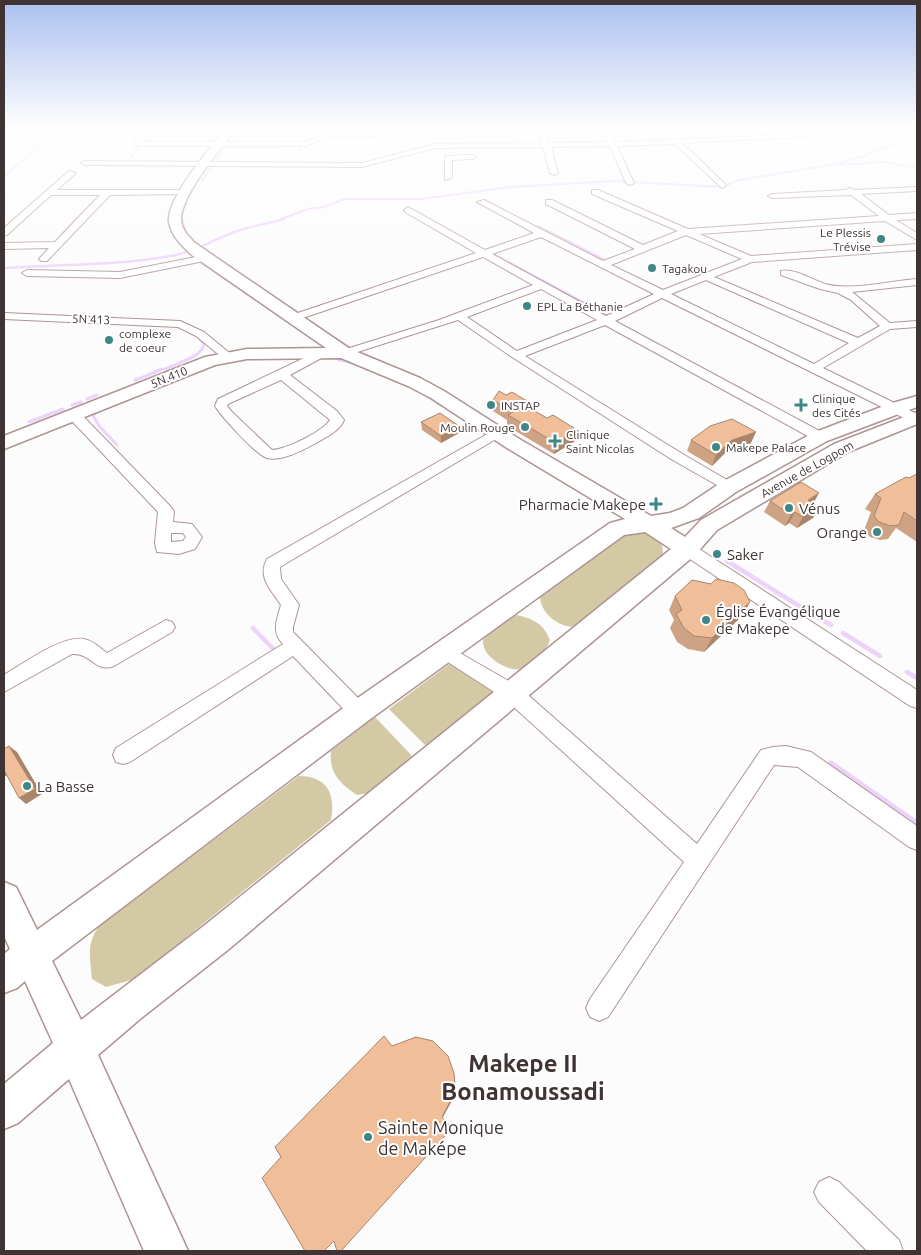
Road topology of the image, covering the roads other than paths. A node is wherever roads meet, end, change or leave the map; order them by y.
1 (55, 187) edge
2 (189, 187) edge
3 (846, 187) edge
4 (917, 189) edge
5 (107, 192) junction
6 (185, 192) junction
7 (595, 192) dead end
8 (853, 192) junction
9 (48, 193) junction
10 (772, 196) dead end
11 (481, 202) dead end
12 (549, 202) dead end
13 (408, 210) dead end
14 (917, 216) edge
15 (887, 218) junction
16 (685, 232) junction
17 (4, 233) edge
18 (542, 233) junction
19 (917, 237) edge
20 (58, 245) junction
21 (4, 246) edge
22 (917, 247) edge
23 (641, 248) junction
24 (197, 252) junction
25 (484, 254) junction
26 (44, 259) dead end
27 (750, 259) junction
28 (603, 265) junction
29 (27, 273) dead end
30 (785, 273) dead end
31 (706, 276) junction
32 (917, 282) edge
33 (542, 285) junction
34 (841, 290) junction
35 (663, 294) junction
36 (4, 316) edge
37 (460, 316) junction
38 (293, 318) junction
39 (605, 321) junction
40 (917, 324) edge
41 (887, 326) junction
42 (859, 342) junction
43 (344, 353) junction
44 (321, 354) junction
45 (516, 355) junction
46 (227, 356) junction
47 (814, 369) junction
48 (282, 376) junction
49 (895, 408) junction
50 (917, 413) edge
51 (75, 416) junction
52 (496, 432) junction
53 (820, 437) junction
54 (4, 443) edge
55 (723, 500) junction
56 (649, 523) junction
57 (166, 527) dead end
58 (687, 550) junction
59 (166, 627) dead end
60 (294, 646) junction
61 (446, 652) junction
62 (4, 684) edge
63 (512, 693) junction
64 (917, 700) edge
65 (359, 712) junction
66 (123, 755) dead end
67 (917, 839) edge
68 (699, 861) junction
69 (4, 899) edge
70 (17, 966) edge
71 (599, 1008) dead end
72 (76, 1050) junction
73 (4, 1108) edge
74 (829, 1192) dead end
75 (166, 1251) edge
76 (888, 1251) edge

1 - 9 street
2 - 6 main road
3 - 8 street
4 - 8 street
5 - 6 street
5 - 9 street
5 - 20 street
6 - 24 main road
7 - 16 street
8 - 10 street
8 - 15 street
9 - 17 street
11 - 18 street
12 - 23 street
13 - 25 street
14 - 15 street
15 - 16 street
15 - 19 street
16 - 23 street
16 - 27 street
18 - 25 street
18 - 28 street
20 - 21 street
20 - 26 street
22 - 27 street
23 - 28 street
24 - 29 street
24 - 38 main road
25 - 33 street
25 - 38 street
27 - 31 street
28 - 35 street
30 - 34 street
31 - 35 street
31 - 42 street
32 - 34 street
33 - 37 street
33 - 39 street
34 - 41 street
35 - 39 street
35 - 47 street
36 - 46 street, 5N 413
37 - 43 street
37 - 45 street
38 - 43 main road
39 - 45 street
39 - 53 street
40 - 41 street
41 - 42 street
42 - 47 street
43 - 44 main road, 5N.410
43 - 52 main road
44 - 46 main road, 5N.410
44 - 48 street
45 - 55 street
46 - 51 main road, 5N.410
47 - 49 street
48 - 48 street
49 - 50 main road, Avenue de Logpom
49 - 53 main road, Avenue de Logpom
50 - 55 main road, Avenue de Logpom
51 - 54 main road, 5N.410
51 - 57 street
52 - 56 main road
52 - 60 street
53 - 55 main road, Avenue de Logpom
55 - 56 main road
55 - 58 main road
56 - 58 main road
56 - 61 main road
58 - 63 main road
58 - 64 street
59 - 62 street
60 - 65 street
60 - 66 street
61 - 63 street
61 - 65 main road
63 - 68 street
63 - 72 main road
65 - 70 main road
67 - 68 street
68 - 71 street
69 - 70 main road
70 - 72 main road
72 - 73 main road
72 - 75 main road
74 - 76 street

